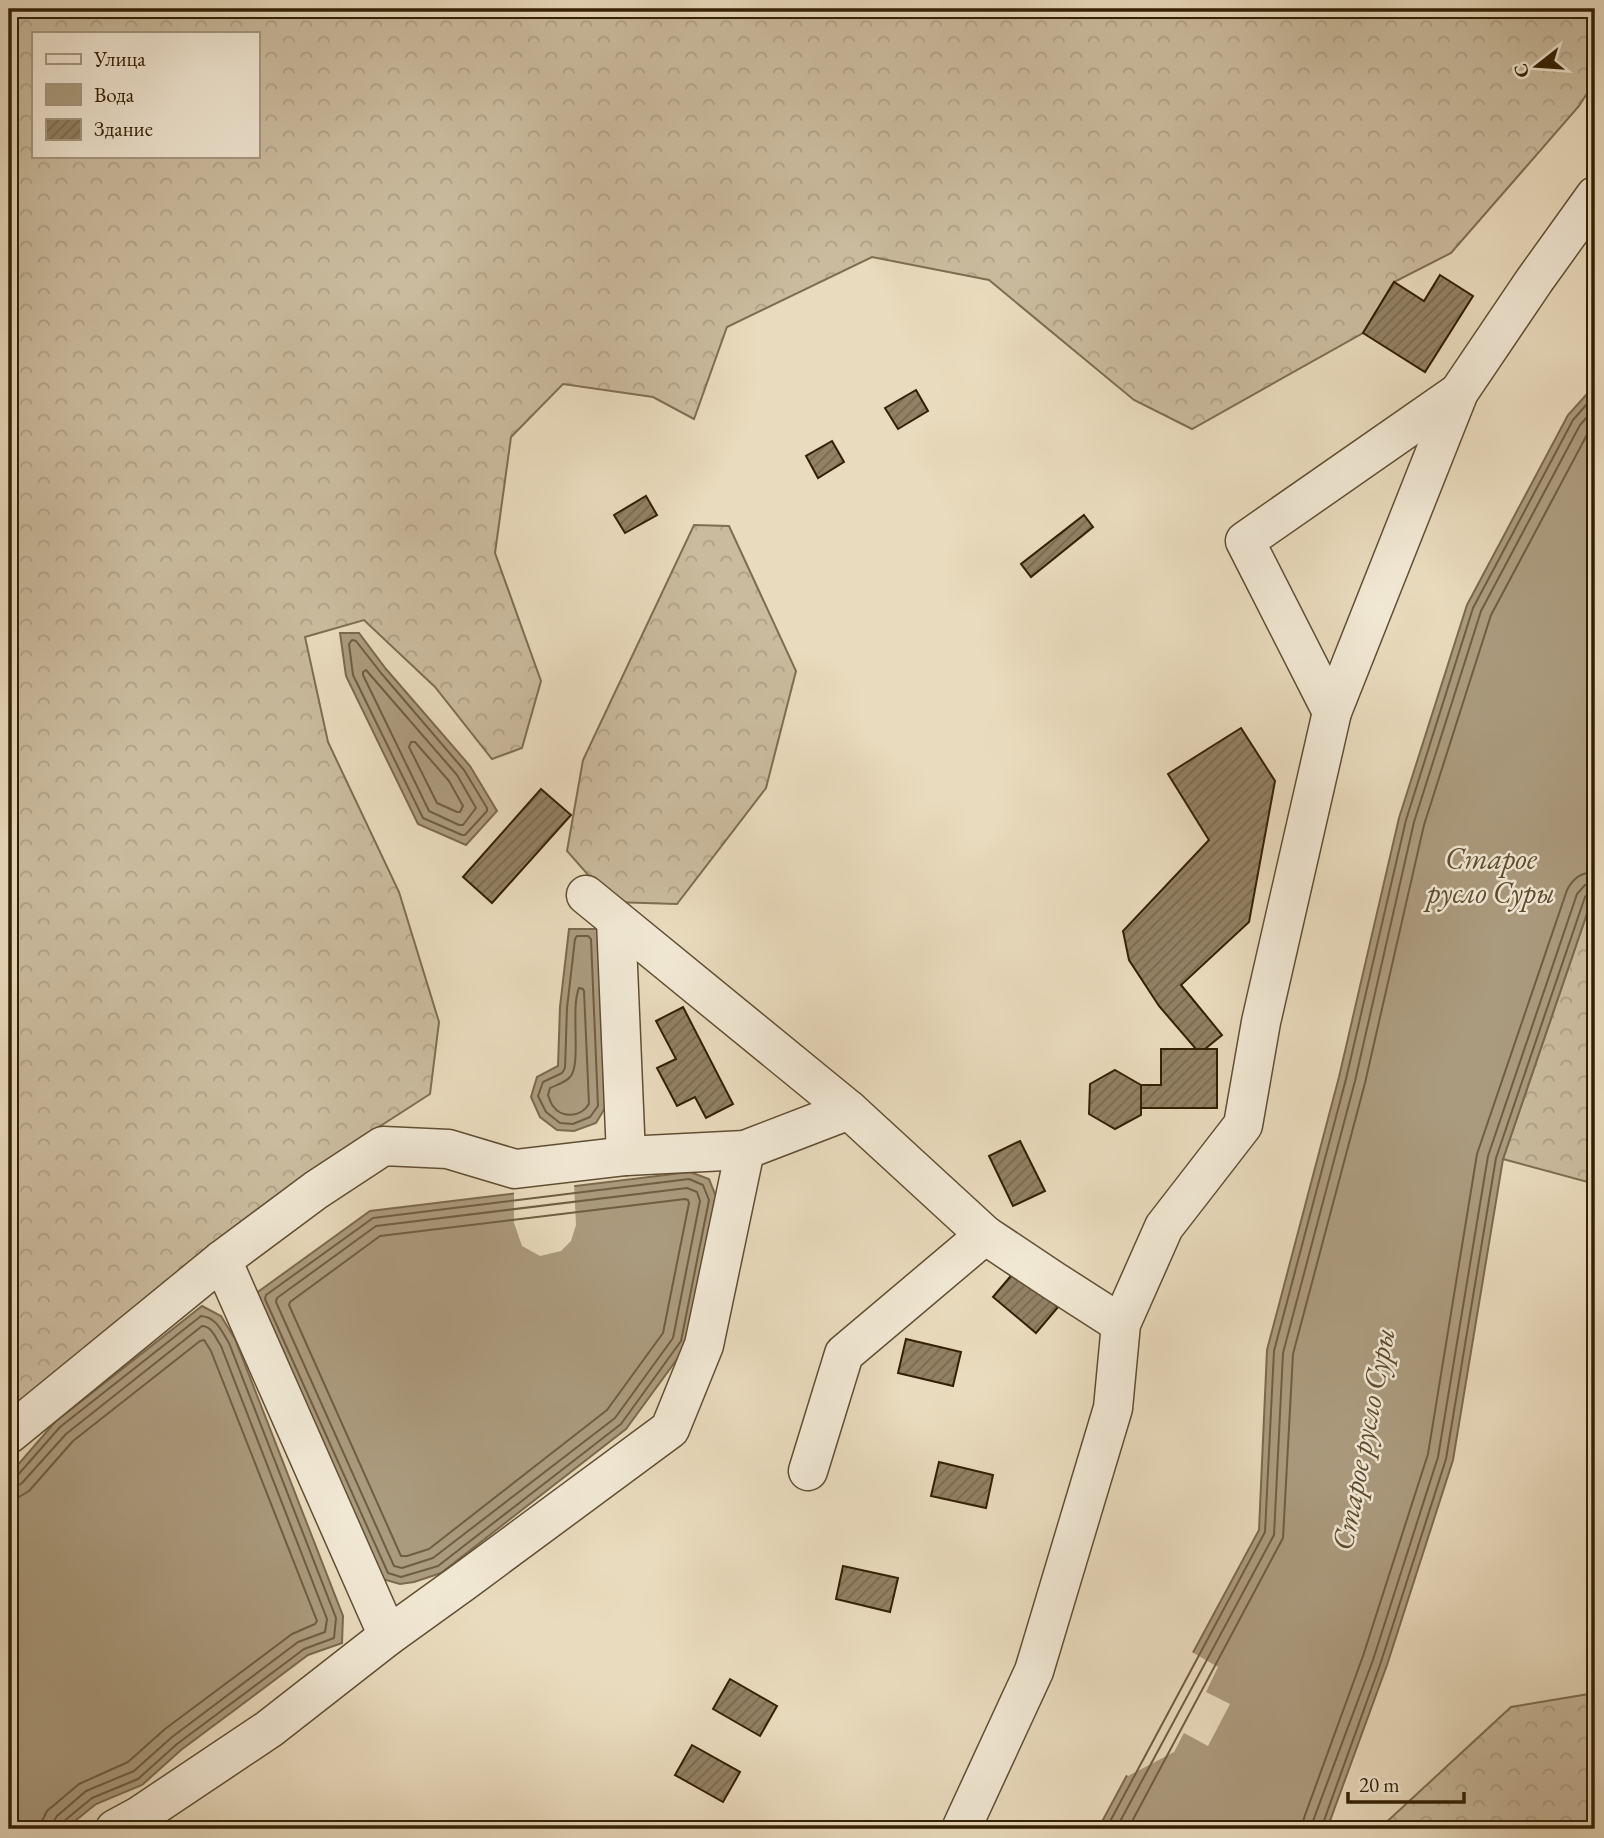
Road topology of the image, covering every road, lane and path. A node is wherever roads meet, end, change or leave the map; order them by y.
1 (1595, 196) edge
2 (1459, 392) junction
3 (1332, 712) junction
4 (586, 895) dead end
5 (617, 920) junction
6 (849, 1110) junction
7 (745, 1150) junction
8 (626, 1156) junction
9 (985, 1235) junction
10 (222, 1260) junction
11 (1121, 1324) junction
12 (9, 1434) edge
13 (808, 1471) dead end
14 (388, 1636) junction
15 (115, 1829) edge
16 (961, 1829) edge

1 - 2 lane
2 - 3 lane
2 - 3 lane
3 - 11 lane
4 - 5 lane
5 - 6 lane
5 - 8 lane
6 - 7 lane
6 - 9 lane
7 - 8 lane
7 - 14 lane
8 - 10 lane
9 - 11 lane
9 - 13 lane
10 - 12 lane
10 - 14 lane
11 - 16 lane
14 - 15 lane

